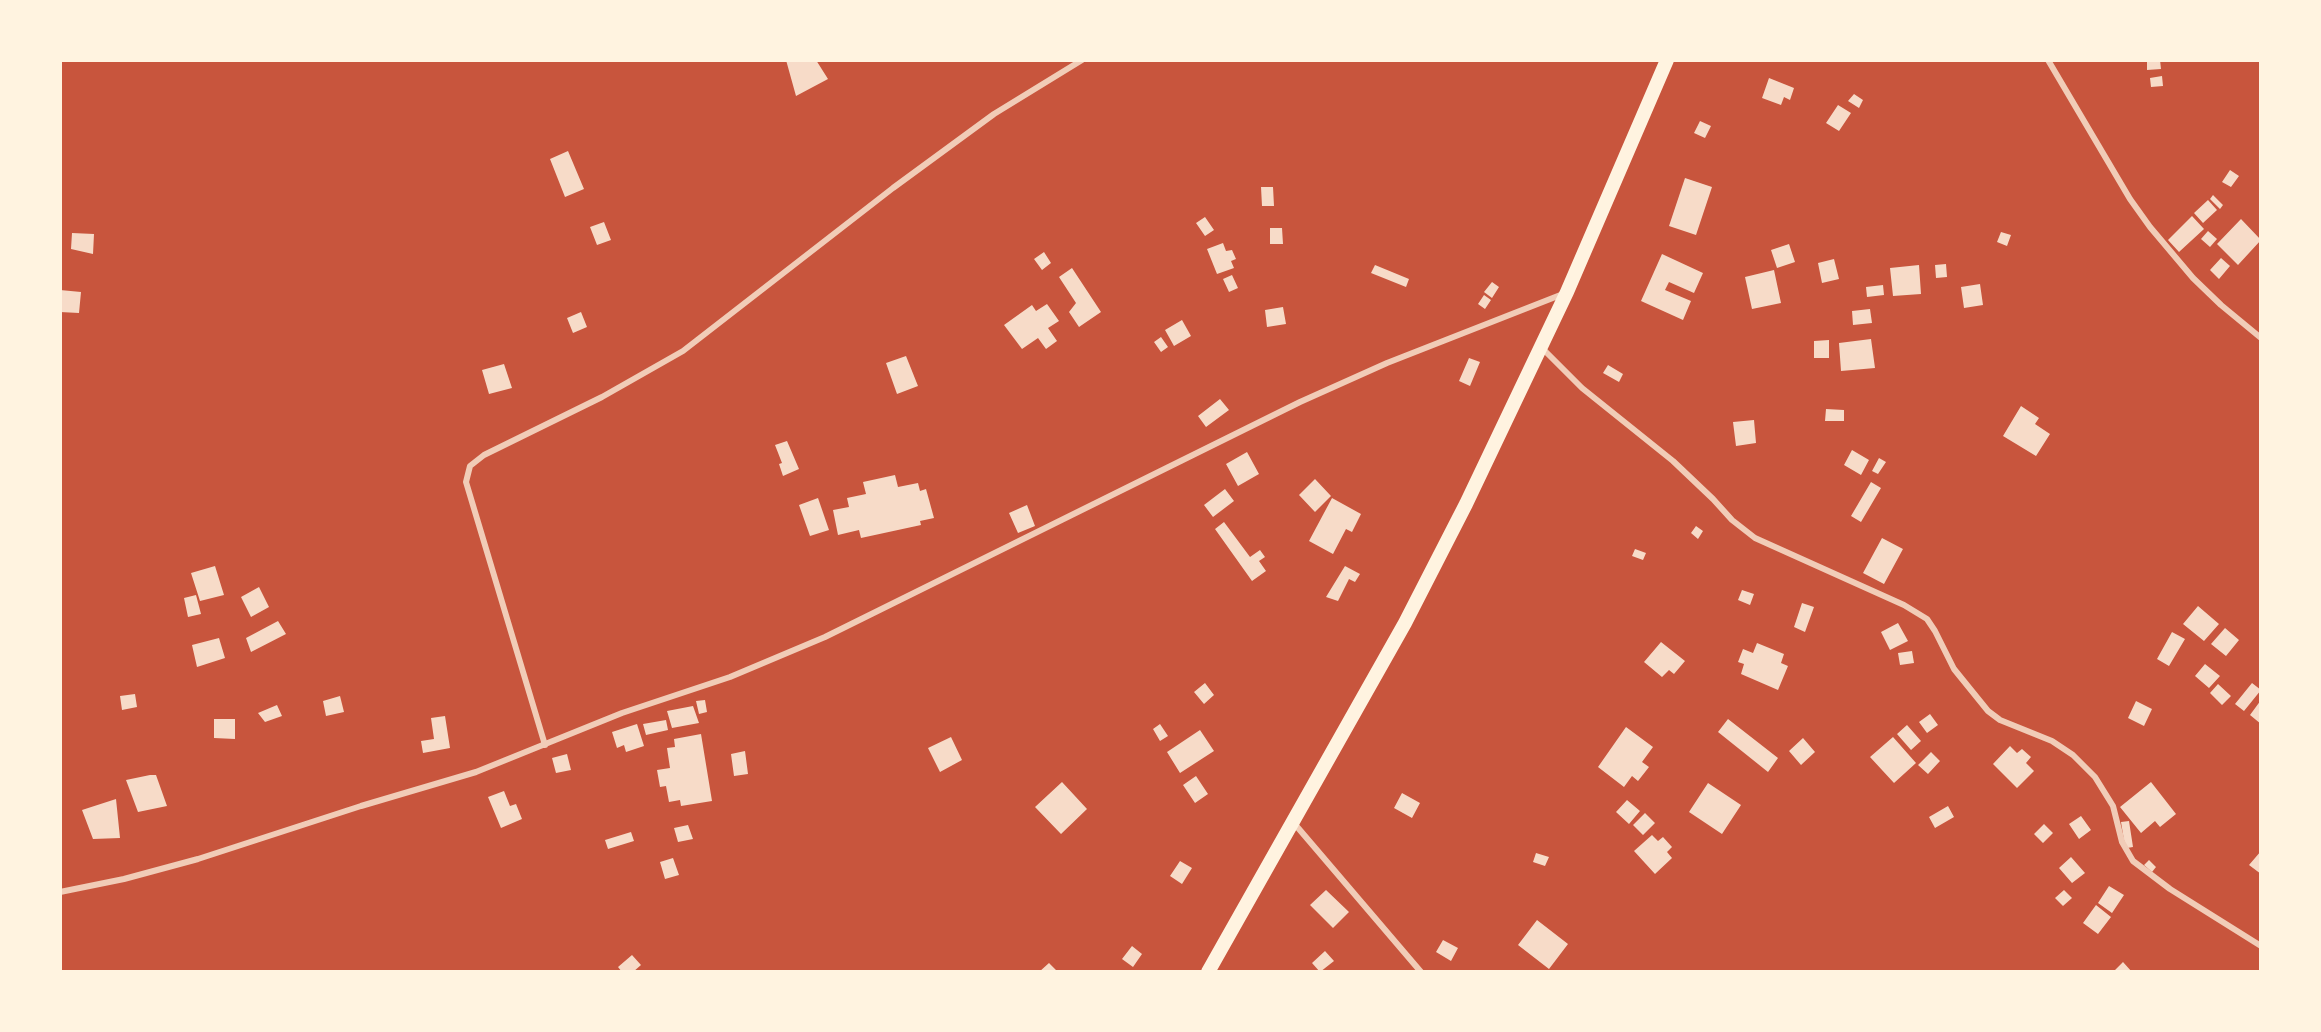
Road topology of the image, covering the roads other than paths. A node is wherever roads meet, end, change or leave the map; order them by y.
1 (1082, 60) edge
2 (1667, 60) edge
3 (2048, 60) edge
4 (1567, 292) junction
5 (2261, 338) edge
6 (1541, 347) junction
7 (545, 745) junction
8 (1293, 822) junction
9 (60, 892) edge
10 (2261, 946) edge
11 (1208, 972) edge
12 (1421, 972) edge

1 - 7 street
2 - 4 main road
3 - 5 street
4 - 6 main road
4 - 7 street
6 - 8 main road
6 - 10 street
7 - 9 street
8 - 11 main road
8 - 12 street

